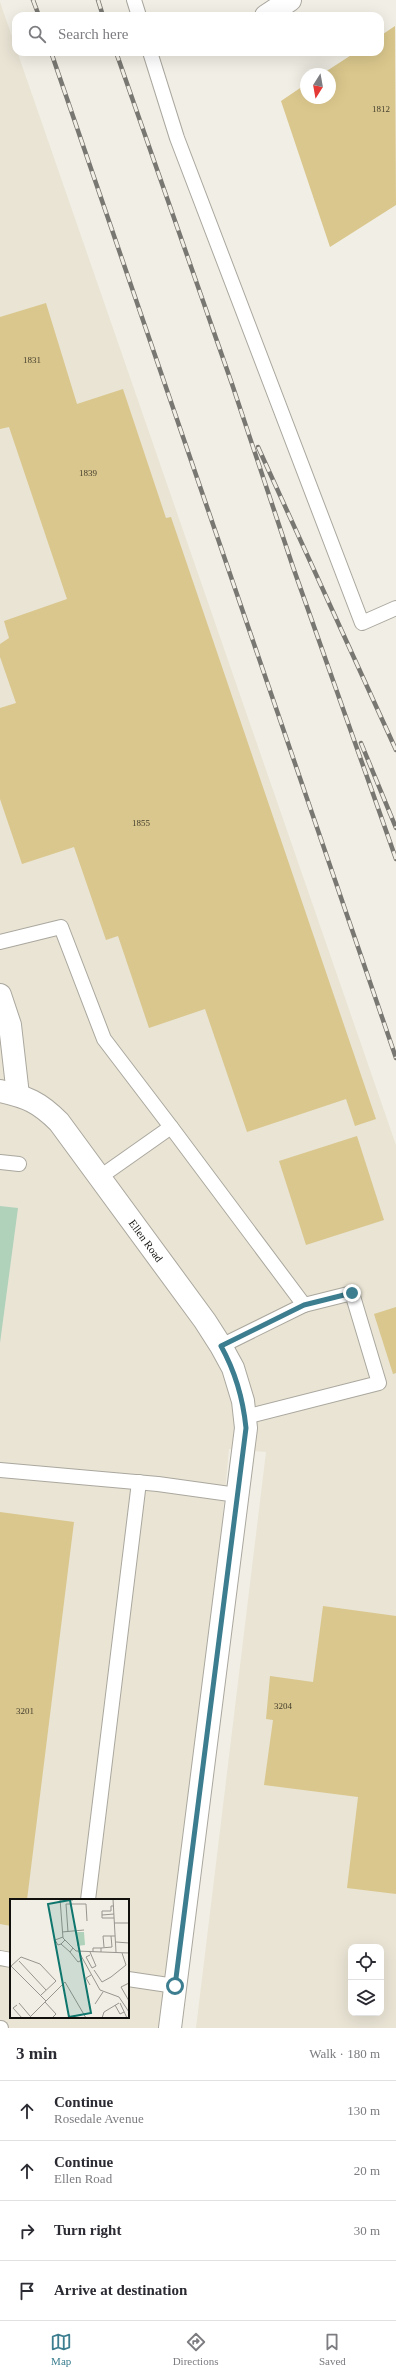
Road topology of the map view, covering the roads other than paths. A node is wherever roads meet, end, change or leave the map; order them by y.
1 (134, 0) edge
2 (290, 0) edge
3 (138, 12) edge
4 (272, 12) edge
5 (151, 56) edge
6 (396, 608) edge
7 (0, 942) edge
8 (0, 995) edge
9 (9, 1093) edge
10 (171, 1127) junction
11 (0, 1162) edge
12 (19, 1164) dead end
13 (100, 1177) junction
14 (304, 1305) junction
15 (221, 1346) junction
16 (245, 1422) junction
17 (0, 1470) edge
18 (139, 1482) junction
19 (237, 1495) junction
20 (88, 1899) edge
21 (0, 1958) edge
22 (10, 1960) edge
23 (129, 1979) edge
24 (175, 1986) junction
25 (170, 2028) edge

1 - 3 lane
2 - 4 street
5 - 6 lane
7 - 10 lane
8 - 9 street
9 - 13 street, Ellen Road
10 - 13 lane
10 - 14 lane
11 - 12 lane
13 - 15 street, Ellen Road
14 - 15 lane
14 - 16 lane
15 - 16 street, Ellen Road
16 - 19 street, Ellen Road
17 - 18 lane
18 - 19 lane
18 - 20 lane
19 - 24 street, Ellen Road
21 - 22 lane
23 - 24 lane
24 - 25 street, Ellen Road

